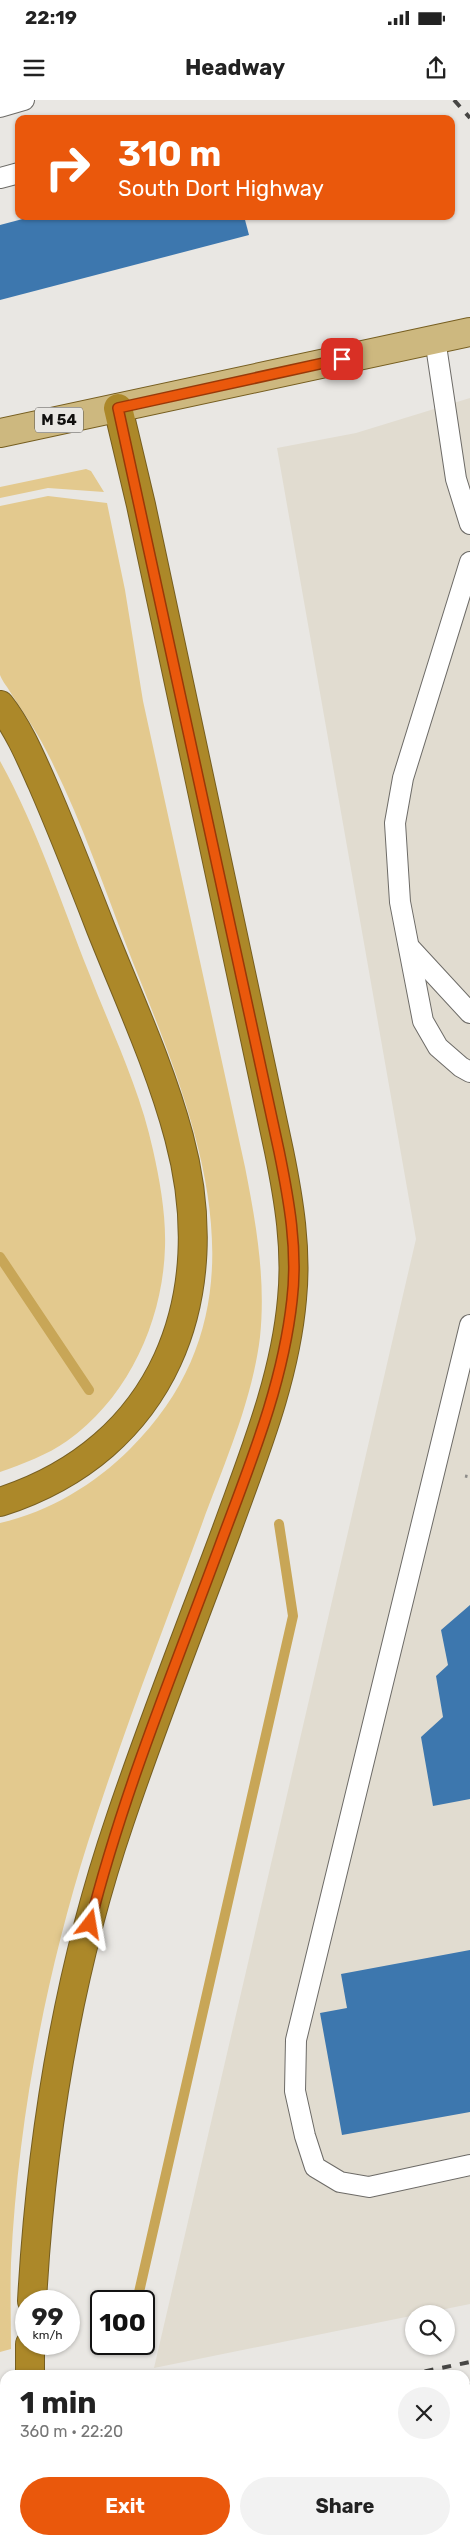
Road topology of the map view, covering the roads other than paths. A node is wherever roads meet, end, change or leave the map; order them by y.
1 (24, 100) edge
2 (0, 107) edge
3 (15, 174) edge
4 (0, 178) edge
5 (470, 332) edge
6 (435, 339) junction
7 (118, 408) junction
8 (0, 433) edge
9 (470, 524) edge
10 (470, 562) edge
11 (0, 705) edge
12 (411, 949) junction
13 (470, 1013) edge
14 (470, 1072) edge
15 (470, 1325) edge
16 (0, 1502) edge
17 (470, 2165) edge
18 (33, 2290) edge
19 (30, 2355) edge
20 (30, 2370) edge

1 - 2 lane
3 - 4 lane
5 - 6 main road, M 54
6 - 7 main road, M 54
6 - 9 lane
7 - 8 main road, M 54
7 - 18 highway
10 - 12 lane
11 - 16 highway
12 - 13 lane
12 - 14 lane
15 - 17 lane
19 - 20 highway

